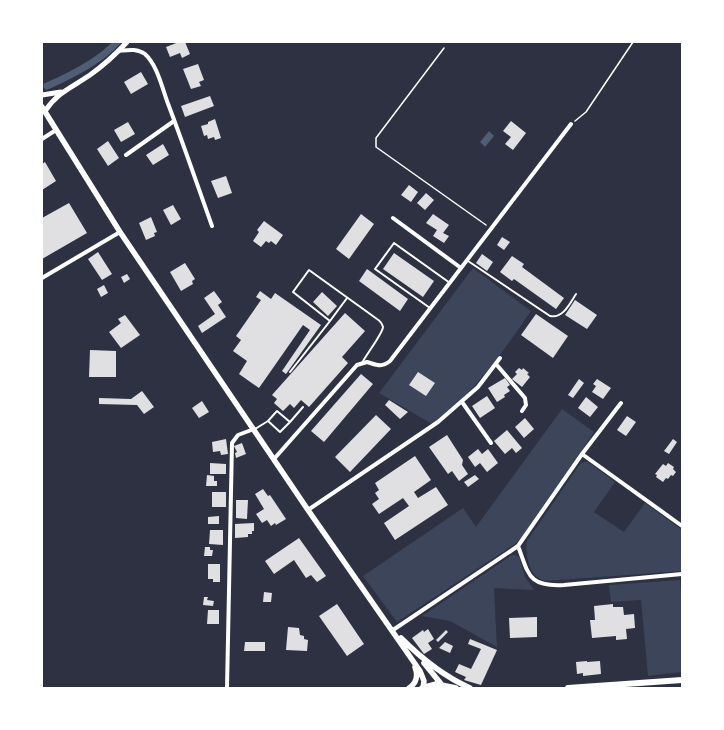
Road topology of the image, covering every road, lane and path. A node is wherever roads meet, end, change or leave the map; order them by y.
1 (128, 42) edge
2 (633, 42) edge
3 (444, 48) dead end
4 (118, 51) junction
5 (62, 92) junction
6 (42, 95) edge
7 (43, 109) edge
8 (174, 121) junction
9 (572, 124) joint
10 (56, 130) junction
11 (42, 139) edge
12 (126, 155) dead end
13 (393, 218) dead end
14 (212, 226) dead end
15 (491, 228) junction
16 (120, 232) junction
17 (467, 260) junction
18 (461, 268) junction
19 (42, 278) edge
20 (450, 283) junction
21 (576, 294) dead end
22 (347, 298) junction
23 (430, 308) junction
24 (330, 321) junction
25 (500, 358) dead end
26 (362, 362) junction
27 (496, 364) junction
28 (290, 372) dead end
29 (462, 402) junction
30 (621, 403) dead end
31 (303, 407) dead end
32 (522, 411) dead end
33 (268, 421) junction
34 (290, 422) junction
35 (254, 430) junction
36 (492, 444) dead end
37 (582, 454) junction
38 (274, 459) junction
39 (308, 510) junction
40 (682, 526) edge
41 (518, 546) junction
42 (682, 574) edge
43 (393, 630) junction
44 (421, 658) junction
45 (414, 662) junction
46 (682, 680) edge
47 (442, 684) junction
48 (227, 688) edge
49 (409, 688) edge
50 (423, 688) edge
51 (456, 688) edge
52 (470, 688) edge
53 (568, 688) edge

1 - 4 street
2 - 9 path
3 - 15 path
4 - 5 street
4 - 8 street
5 - 6 street
5 - 7 street
7 - 10 main road
8 - 12 street
8 - 14 street
9 - 15 street
10 - 11 street
10 - 16 main road
13 - 18 street
15 - 17 street
16 - 19 street
16 - 35 main road
17 - 18 street
17 - 21 lane
18 - 20 street
20 - 23 street
20 - 23 lane
22 - 24 lane
22 - 24 lane
22 - 26 lane
23 - 26 street
24 - 28 lane
25 - 27 street
26 - 38 street
27 - 29 street
27 - 32 street
29 - 36 street
29 - 39 street
30 - 37 street
31 - 34 lane
33 - 34 lane
33 - 34 lane
33 - 35 lane
35 - 38 main road
35 - 48 street
37 - 40 street
37 - 41 street
38 - 39 main road
39 - 43 main road
41 - 42 street
41 - 43 street
43 - 44 main road
43 - 45 main road
44 - 47 main road
44 - 52 main road
45 - 49 main road
45 - 50 main road
46 - 53 main road
47 - 50 main road
47 - 51 main road

